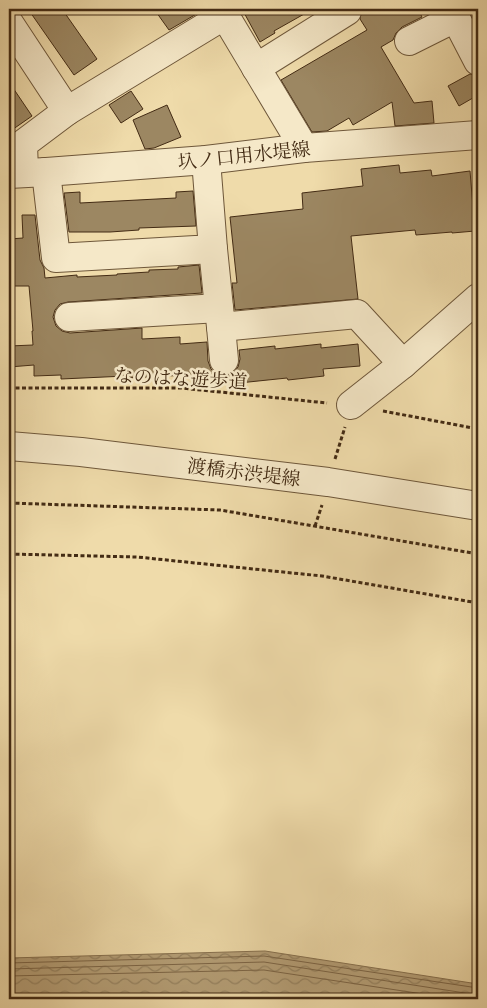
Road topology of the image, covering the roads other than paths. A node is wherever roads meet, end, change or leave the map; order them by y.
1 (347, 11) dead end
2 (223, 12) edge
3 (453, 13) edge
4 (9, 23) edge
5 (409, 41) dead end
6 (478, 61) edge
7 (256, 68) junction
8 (67, 111) junction
9 (478, 135) edge
10 (9, 148) edge
11 (304, 148) junction
12 (206, 160) junction
13 (27, 173) edge
14 (213, 249) junction
15 (478, 298) edge
16 (69, 317) dead end
17 (220, 317) junction
18 (224, 360) dead end
19 (403, 364) junction
20 (351, 405) road end
21 (9, 446) edge
22 (478, 506) edge

1 - 7 street
2 - 7 street
2 - 8 street
3 - 5 street
3 - 6 street
4 - 8 street
7 - 11 street
8 - 13 street
9 - 11 street, 圦ノ口用水堤線
10 - 13 street
11 - 12 street, 圦ノ口用水堤線
12 - 13 street, 圦ノ口用水堤線
12 - 14 street
13 - 14 street
14 - 17 street
15 - 19 street
16 - 17 street
17 - 18 street
17 - 19 street
19 - 20 street
21 - 22 street, 渡橋赤渋堤線

